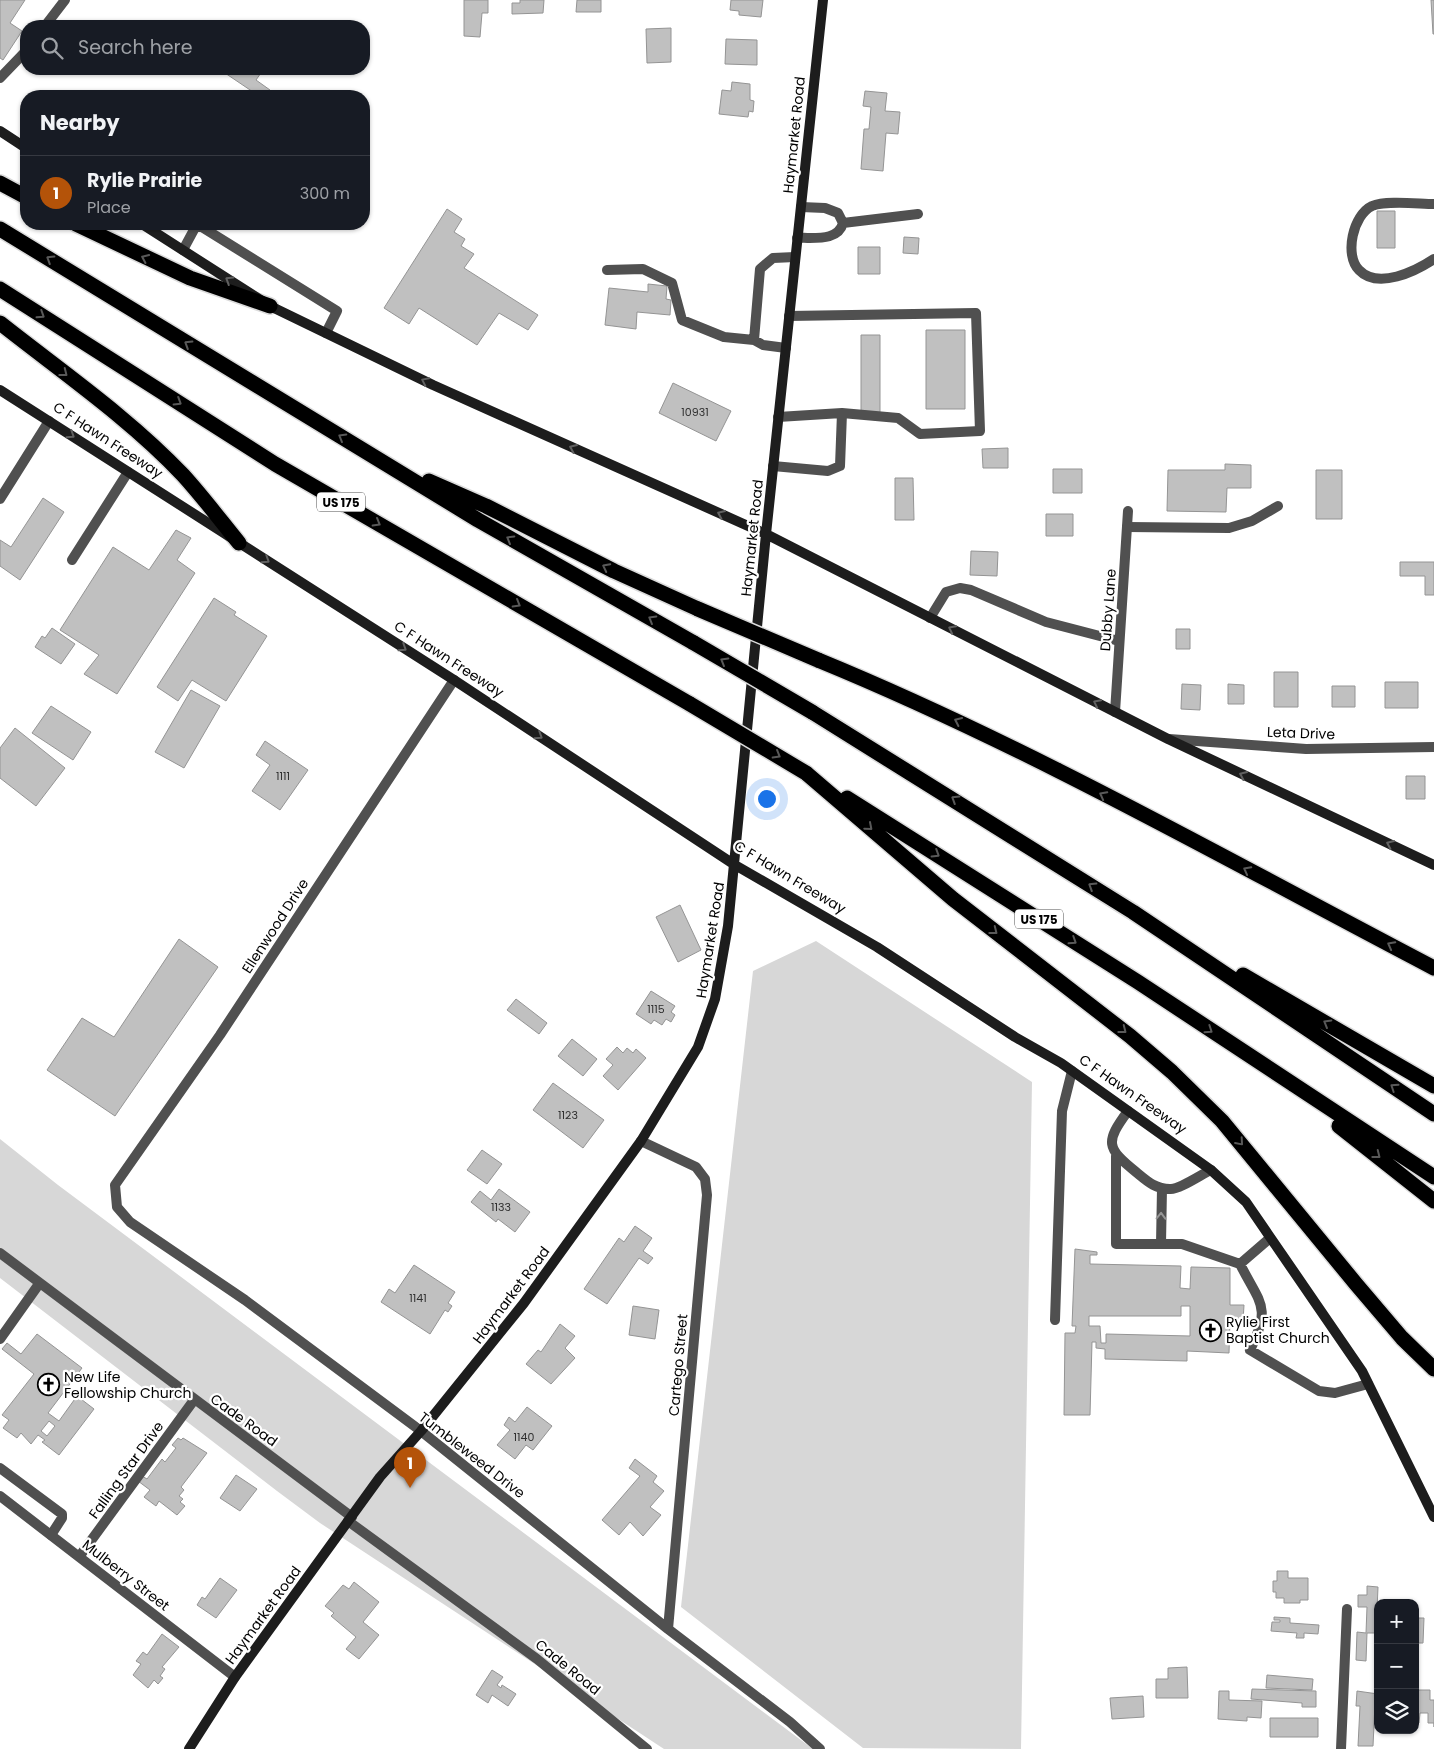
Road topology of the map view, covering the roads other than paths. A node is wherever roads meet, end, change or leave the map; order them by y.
1 (65, 0) edge
2 (823, 0) edge
3 (50, 20) edge
4 (20, 58) edge
5 (0, 78) edge
6 (0, 131) edge
7 (20, 144) edge
8 (0, 183) edge
9 (20, 194) edge
10 (1434, 204) edge
11 (801, 206) junction
12 (918, 214) dead end
13 (843, 223) junction
14 (0, 228) edge
15 (89, 230) edge
16 (151, 230) edge
17 (194, 230) edge
18 (207, 230) edge
19 (797, 238) junction
20 (182, 250) junction
21 (795, 257) junction
22 (1434, 259) edge
23 (607, 270) dead end
24 (0, 288) edge
25 (270, 306) junction
26 (789, 316) junction
27 (0, 323) edge
28 (326, 333) junction
29 (754, 340) junction
30 (786, 348) junction
31 (0, 390) edge
32 (842, 414) junction
33 (778, 417) junction
34 (49, 421) junction
35 (384, 462) junction
36 (773, 466) junction
37 (128, 472) junction
38 (0, 499) edge
39 (1278, 506) dead end
40 (1128, 511) dead end
41 (1127, 527) junction
42 (766, 534) junction
43 (239, 543) junction
44 (72, 560) dead end
45 (930, 618) junction
46 (1119, 641) junction
47 (454, 680) junction
48 (1115, 712) junction
49 (1168, 739) junction
50 (1434, 747) edge
51 (806, 772) junction
52 (735, 864) junction
53 (1434, 865) edge
54 (1133, 912) junction
55 (1434, 968) edge
56 (1072, 1071) junction
57 (1270, 1071) junction
58 (1434, 1086) edge
59 (1128, 1111) junction
60 (1434, 1114) edge
61 (641, 1141) junction
62 (1116, 1156) junction
63 (1211, 1170) junction
64 (1434, 1176) edge
65 (115, 1185) joint
66 (1162, 1188) junction
67 (1434, 1201) edge
68 (1270, 1238) junction
69 (1161, 1244) junction
70 (0, 1253) edge
71 (1240, 1264) junction
72 (40, 1284) junction
73 (1055, 1320) dead end
74 (0, 1339) edge
75 (1434, 1369) edge
76 (1368, 1384) junction
77 (194, 1400) junction
78 (421, 1431) junction
79 (0, 1468) edge
80 (0, 1496) edge
81 (1434, 1517) edge
82 (350, 1519) junction
83 (51, 1535) junction
84 (79, 1557) junction
85 (1347, 1609) dead end
86 (668, 1629) junction
87 (234, 1677) junction
88 (189, 1749) edge
89 (646, 1749) edge
90 (820, 1749) edge
91 (1342, 1749) edge

1 - 3 street
2 - 11 main road, Haymarket Road
4 - 5 street
6 - 7 main road
8 - 9 highway
10 - 22 street
11 - 13 street
11 - 19 main road, Haymarket Road
12 - 13 street
13 - 19 street
35 -> 14 highway
25 -> 15 highway
16 - 20 main road
17 - 20 street
18 - 28 street
19 - 21 main road, Haymarket Road
25 -> 20 main road
21 - 26 main road, Haymarket Road
21 - 29 street
23 - 29 street
24 -> 51 highway, US 175, bridge
25 - 28 main road
26 - 30 main road, Haymarket Road
26 - 32 street
27 -> 43 highway
42 -> 28 main road
29 - 30 street
30 - 33 main road, Haymarket Road
31 - 34 main road, C F Hawn Freeway
32 - 33 street
32 - 36 street
33 - 36 main road, Haymarket Road
34 -> 37 main road, C F Hawn Freeway
34 - 38 street
54 -> 35 highway, bridge
55 -> 35 highway, bridge
36 - 42 main road, Haymarket Road
37 - 43 main road, C F Hawn Freeway
37 - 44 street
39 - 41 street
40 - 41 street, Dubby Lane
41 - 46 street, Dubby Lane
42 - 45 main road
42 - 52 main road, Haymarket Road
43 -> 47 main road, C F Hawn Freeway
45 - 46 street
48 -> 45 main road
46 - 48 street, Dubby Lane
47 -> 52 main road, C F Hawn Freeway
47 - 65 street, Ellenwood Drive
48 - 49 main road
49 - 50 street, Leta Drive
53 -> 49 main road
51 -> 57 highway, US 175
51 -> 75 highway
52 - 56 main road, C F Hawn Freeway
52 - 61 main road, Haymarket Road
58 -> 54 highway
60 -> 54 highway
56 - 59 main road, C F Hawn Freeway
56 - 73 street
57 - 64 highway, US 175
57 -> 67 highway
59 - 62 street
59 - 63 main road, C F Hawn Freeway
61 - 78 main road, Haymarket Road
61 - 86 street, Cartego Street
62 - 66 street
62 - 69 street
63 - 66 street
63 - 68 main road, C F Hawn Freeway
65 - 78 street, Tumbleweed Drive
69 -> 66 street
68 - 71 street
68 - 76 main road, C F Hawn Freeway
69 - 71 street
70 - 72 street, Cade Road
71 - 76 street
72 - 74 street
72 - 77 street, Cade Road
76 - 81 main road, C F Hawn Freeway
77 - 82 street, Cade Road
77 - 84 street, Falling Star Drive
78 - 82 main road, Haymarket Road
78 - 86 street, Tumbleweed Drive
79 - 83 street
80 - 83 street, Mulberry Street
82 - 87 main road, Haymarket Road
82 - 89 street, Cade Road
83 - 84 street, Mulberry Street
84 - 87 street, Mulberry Street
85 - 91 street
86 - 90 street, Tumbleweed Drive
87 - 88 main road, Haymarket Road

